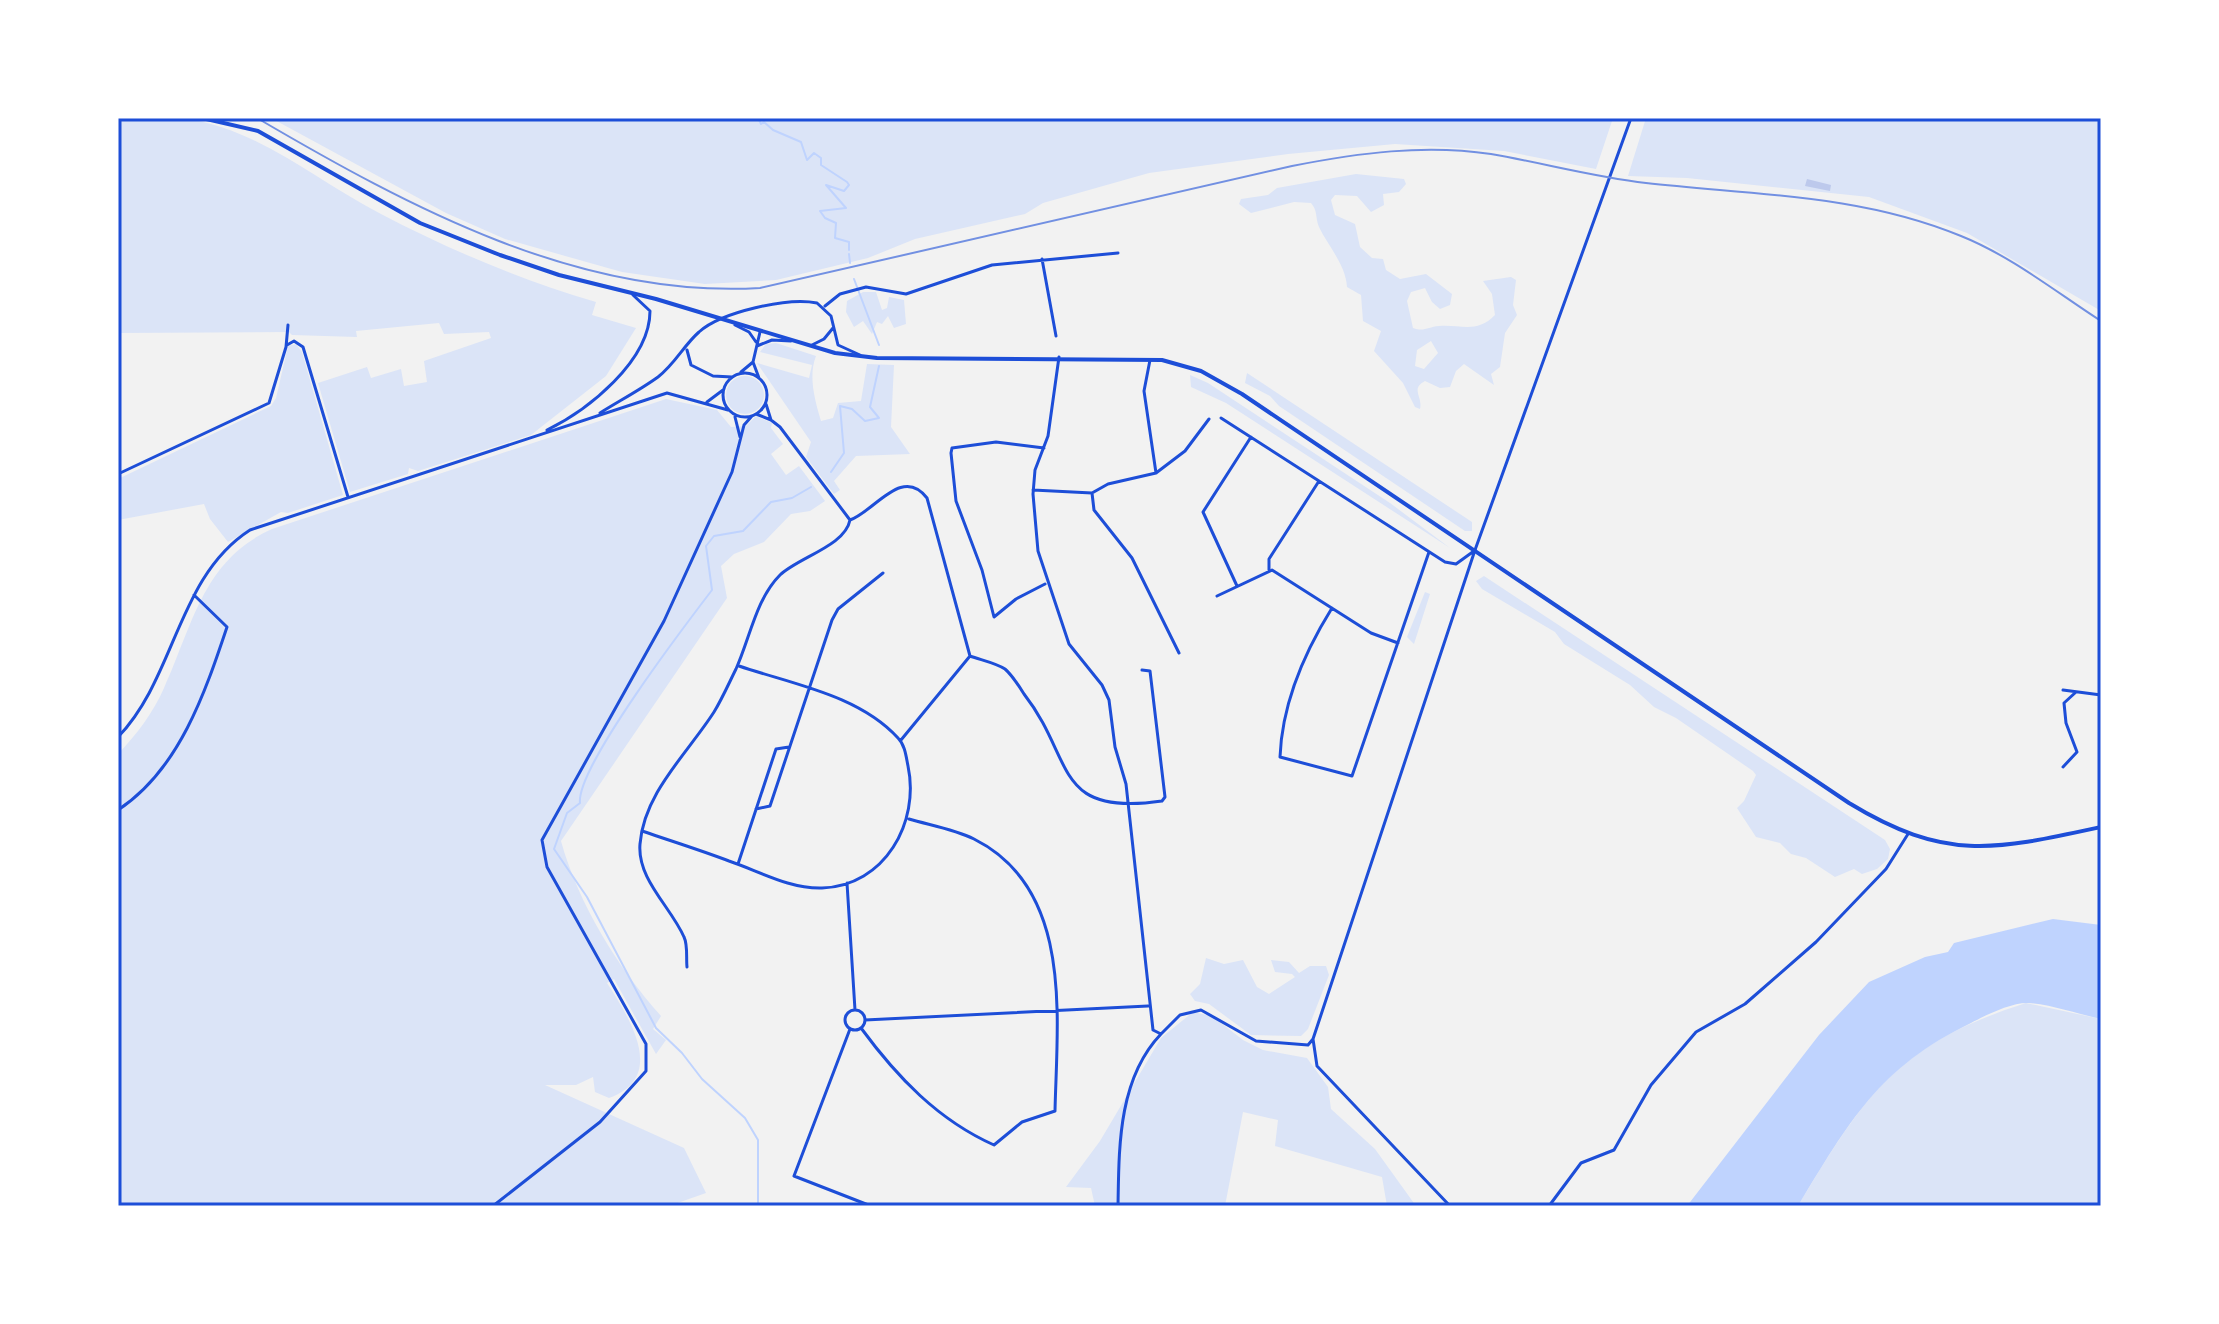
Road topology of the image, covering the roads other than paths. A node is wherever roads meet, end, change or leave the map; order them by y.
1 (202, 118) edge
2 (1631, 118) edge
3 (1118, 253) dead end
4 (1042, 259) junction
5 (622, 290) junction
6 (824, 307) junction
7 (725, 320) junction
8 (288, 325) dead end
9 (833, 328) junction
10 (760, 331) junction
11 (1056, 336) dead end
12 (794, 341) junction
13 (688, 346) junction
14 (757, 346) junction
15 (808, 346) junction
16 (286, 347) junction
17 (867, 357) junction
18 (1059, 357) junction
19 (1150, 360) junction
20 (753, 362) junction
21 (713, 376) junction
22 (736, 376) junction
23 (761, 381) junction
24 (724, 388) junction
25 (766, 401) junction
26 (707, 402) junction
27 (728, 410) junction
28 (735, 415) junction
29 (754, 415) junction
30 (594, 416) junction
31 (1221, 418) dead end
32 (1209, 419) dead end
33 (771, 420) junction
34 (537, 435) junction
35 (1251, 437) junction
36 (741, 440) junction
37 (1044, 448) junction
38 (1156, 473) junction
39 (118, 474) edge
40 (1319, 481) junction
41 (1033, 490) junction
42 (1092, 493) junction
43 (348, 497) junction
44 (850, 520) junction
45 (1475, 550) junction
46 (1429, 552) junction
47 (1269, 571) junction
48 (883, 573) dead end
49 (1046, 584) junction
50 (1237, 586) junction
51 (194, 595) junction
52 (1217, 596) dead end
53 (1332, 608) junction
54 (1398, 643) junction
55 (1179, 653) dead end
56 (970, 656) junction
57 (737, 666) junction
58 (1142, 670) dead end
59 (808, 689) junction
60 (2063, 690) dead end
61 (2076, 692) junction
62 (2101, 695) edge
63 (118, 737) edge
64 (901, 740) junction
65 (789, 747) junction
66 (2063, 767) dead end
67 (1129, 806) junction
68 (756, 809) junction
69 (118, 810) edge
70 (909, 819) junction
71 (2101, 827) edge
72 (642, 831) junction
73 (1908, 834) junction
74 (738, 864) junction
75 (847, 883) junction
76 (687, 967) dead end
77 (1148, 1006) junction
78 (1057, 1009) junction
79 (855, 1010) junction
80 (865, 1020) junction
81 (861, 1028) junction
82 (850, 1029) junction
83 (1161, 1034) junction
84 (1313, 1039) junction
85 (493, 1206) edge
86 (871, 1206) edge
87 (1118, 1206) edge
88 (1450, 1206) edge
89 (1549, 1206) edge

1 - 5 main road
2 - 45 street
3 - 4 street
4 - 6 street
4 - 11 street
5 - 7 main road
5 - 34 street
6 - 9 street
6 - 13 street
7 - 10 main road
7 - 14 street
8 - 16 street
9 - 15 street
9 - 17 street
10 - 12 main road
10 - 14 street
12 - 14 street
12 - 15 main road
13 - 21 street
13 - 30 street
14 - 20 street
15 - 17 main road
16 - 39 street
16 - 43 street
17 - 18 main road
18 - 19 main road
18 - 37 street
19 - 38 street
19 - 45 main road
20 - 22 street
20 - 23 street
21 - 22 street
21 - 24 street
22 - 23 street
22 - 24 street
23 - 25 street
24 - 26 street
24 - 27 street
25 - 29 street
25 - 33 street
26 - 27 street
26 - 30 street
27 - 28 street
28 - 29 street
28 - 36 street
29 - 33 street
29 - 36 street
30 - 34 street
31 - 35 street
32 - 38 street
33 - 44 street
34 - 43 street
35 - 40 street
35 - 50 street
36 - 85 street
37 - 41 street
37 - 49 street
38 - 42 street
40 - 46 street
40 - 47 street
41 - 42 street
41 - 49 street
42 - 55 street
43 - 51 street
44 - 56 street
44 - 57 street
45 - 46 street
45 - 73 main road
45 - 84 street
46 - 54 street
47 - 50 street
47 - 53 street
48 - 59 street
49 - 67 street
50 - 52 street
51 - 63 street
51 - 69 street
53 - 54 street
53 - 54 street
56 - 64 street
56 - 67 street
57 - 59 street
57 - 72 street
58 - 67 street
59 - 64 street
59 - 65 street
60 - 61 street
61 - 62 street
61 - 66 street
64 - 70 street
65 - 68 street
65 - 68 street
67 - 77 street
68 - 74 street
70 - 75 street
70 - 78 street
71 - 73 main road
72 - 74 street
72 - 76 street
73 - 89 street
74 - 75 street
75 - 79 street
77 - 78 street
77 - 83 street
78 - 80 street
78 - 81 street
79 - 80 street
79 - 82 street
80 - 81 street
81 - 82 street
82 - 86 street
83 - 84 street
83 - 87 street
84 - 88 street

